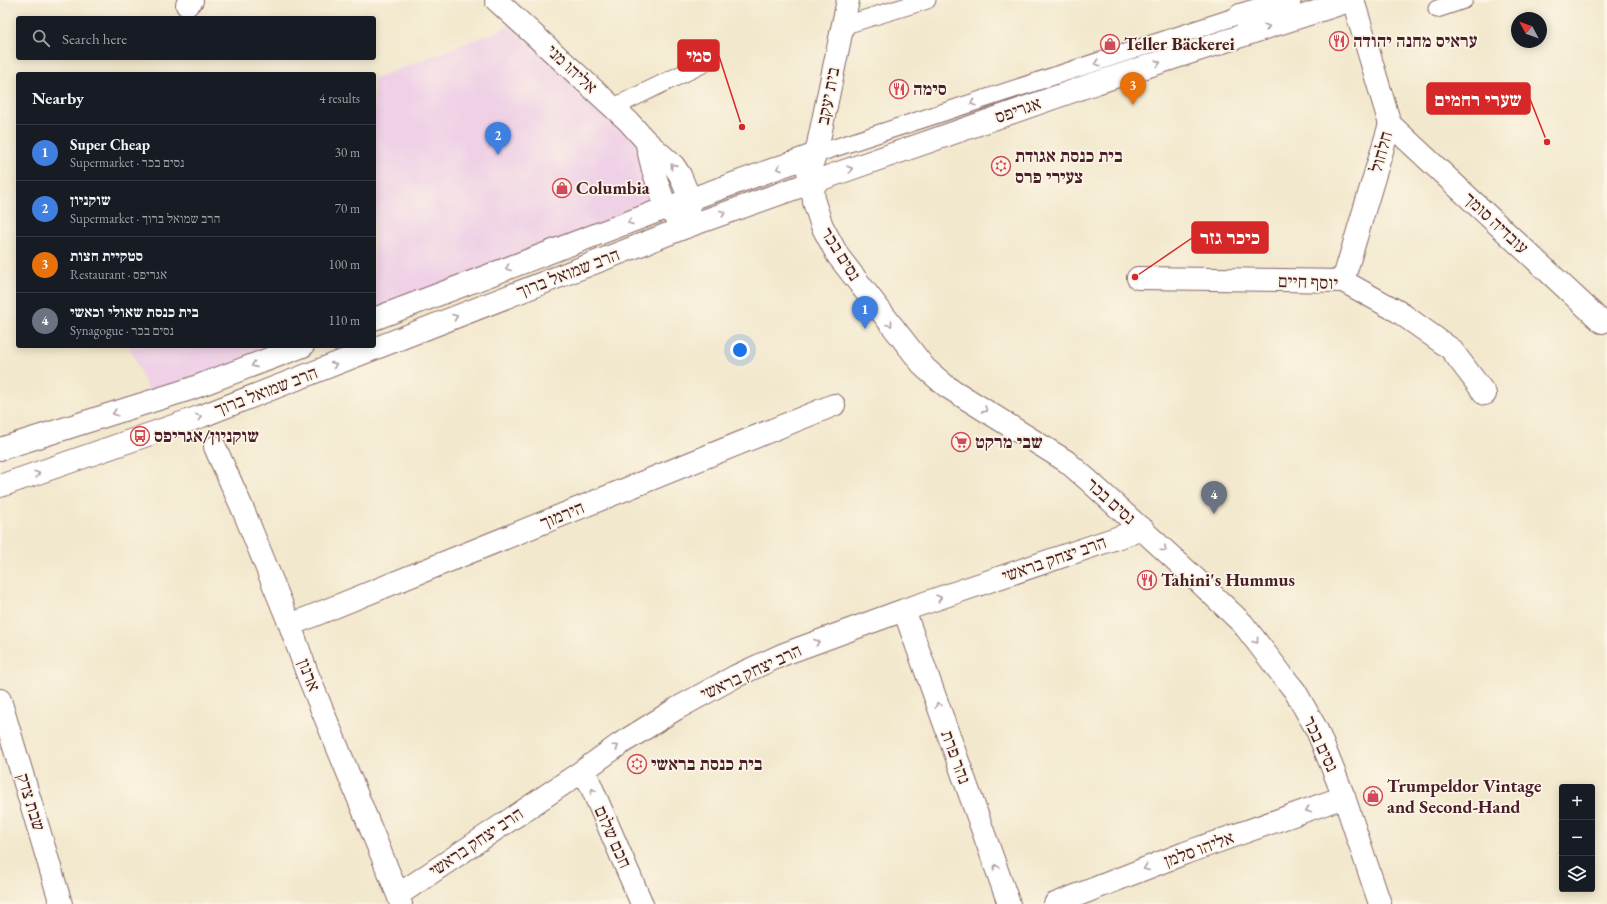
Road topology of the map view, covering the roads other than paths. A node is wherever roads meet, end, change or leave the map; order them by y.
1 (496, 0) edge
2 (848, 0) edge
3 (927, 0) edge
4 (1290, 0) edge
5 (1353, 0) edge
6 (1464, 0) edge
7 (1238, 8) edge
8 (1437, 9) dead end
9 (842, 26) junction
10 (1230, 39) junction
11 (707, 62) dead end
12 (614, 107) junction
13 (1390, 124) junction
14 (646, 141) junction
15 (826, 151) junction
16 (804, 184) junction
17 (690, 200) junction
18 (666, 208) junction
19 (686, 227) junction
20 (1138, 278) dead end
21 (1343, 281) junction
22 (376, 318) edge
23 (1602, 322) dead end
24 (298, 348) edge
25 (1485, 394) dead end
26 (834, 405) dead end
27 (215, 447) dead end
28 (0, 449) edge
29 (0, 486) edge
30 (1143, 529) junction
31 (904, 610) junction
32 (290, 625) junction
33 (0, 700) edge
34 (584, 770) junction
35 (1344, 797) junction
36 (400, 899) edge
37 (61, 904) edge
38 (642, 904) edge
39 (1009, 904) edge
40 (1054, 904) edge
41 (1380, 904) edge

1 - 12 street, אליהו מני
2 - 9 street, בית יעקב
3 - 9 lane
4 - 7 street, אגריפס
10 -> 5 street, אגריפס
5 - 13 street, חלחול
6 - 8 lane
7 - 10 street
7 -> 15 lane, אגריפס
9 - 15 street, בית יעקב
16 -> 10 street, אגריפס
11 - 12 lane
12 - 14 street, אליהו מני
13 - 21 street, חלחול
13 - 23 street, עובדיה סומך
17 -> 14 street, אליהו מני
14 - 18 street, אליהו מני
15 - 16 street, בית יעקב
15 -> 17 street, אגריפס
19 -> 16 street, אגריפס
16 -> 30 street, נסים בכר
17 - 18 street, הרב שמואל ברוך
17 - 19 street
18 - 19 street, אליהו מני
18 -> 22 street, הרב שמואל ברוך
29 -> 19 street, הרב שמואל ברוך
20 - 21 street, יוסף חיים
21 - 25 street, יוסף חיים
24 -> 28 street, הרב שמואל ברוך
26 - 32 street, הירמוך
27 - 32 street, ארנון
31 -> 30 street, הרב יצחק בראשי
30 -> 35 street, נסים בכר
34 -> 31 street, הרב יצחק בראשי
39 -> 31 street, נהר פרת
32 - 36 street, ארנון
33 - 37 street, שבת צדק
34 - 36 street, הרב יצחק בראשי
38 -> 34 street, חכם שלום
35 -> 40 street, אליהו סלמן
35 - 41 street, נסים בכר

